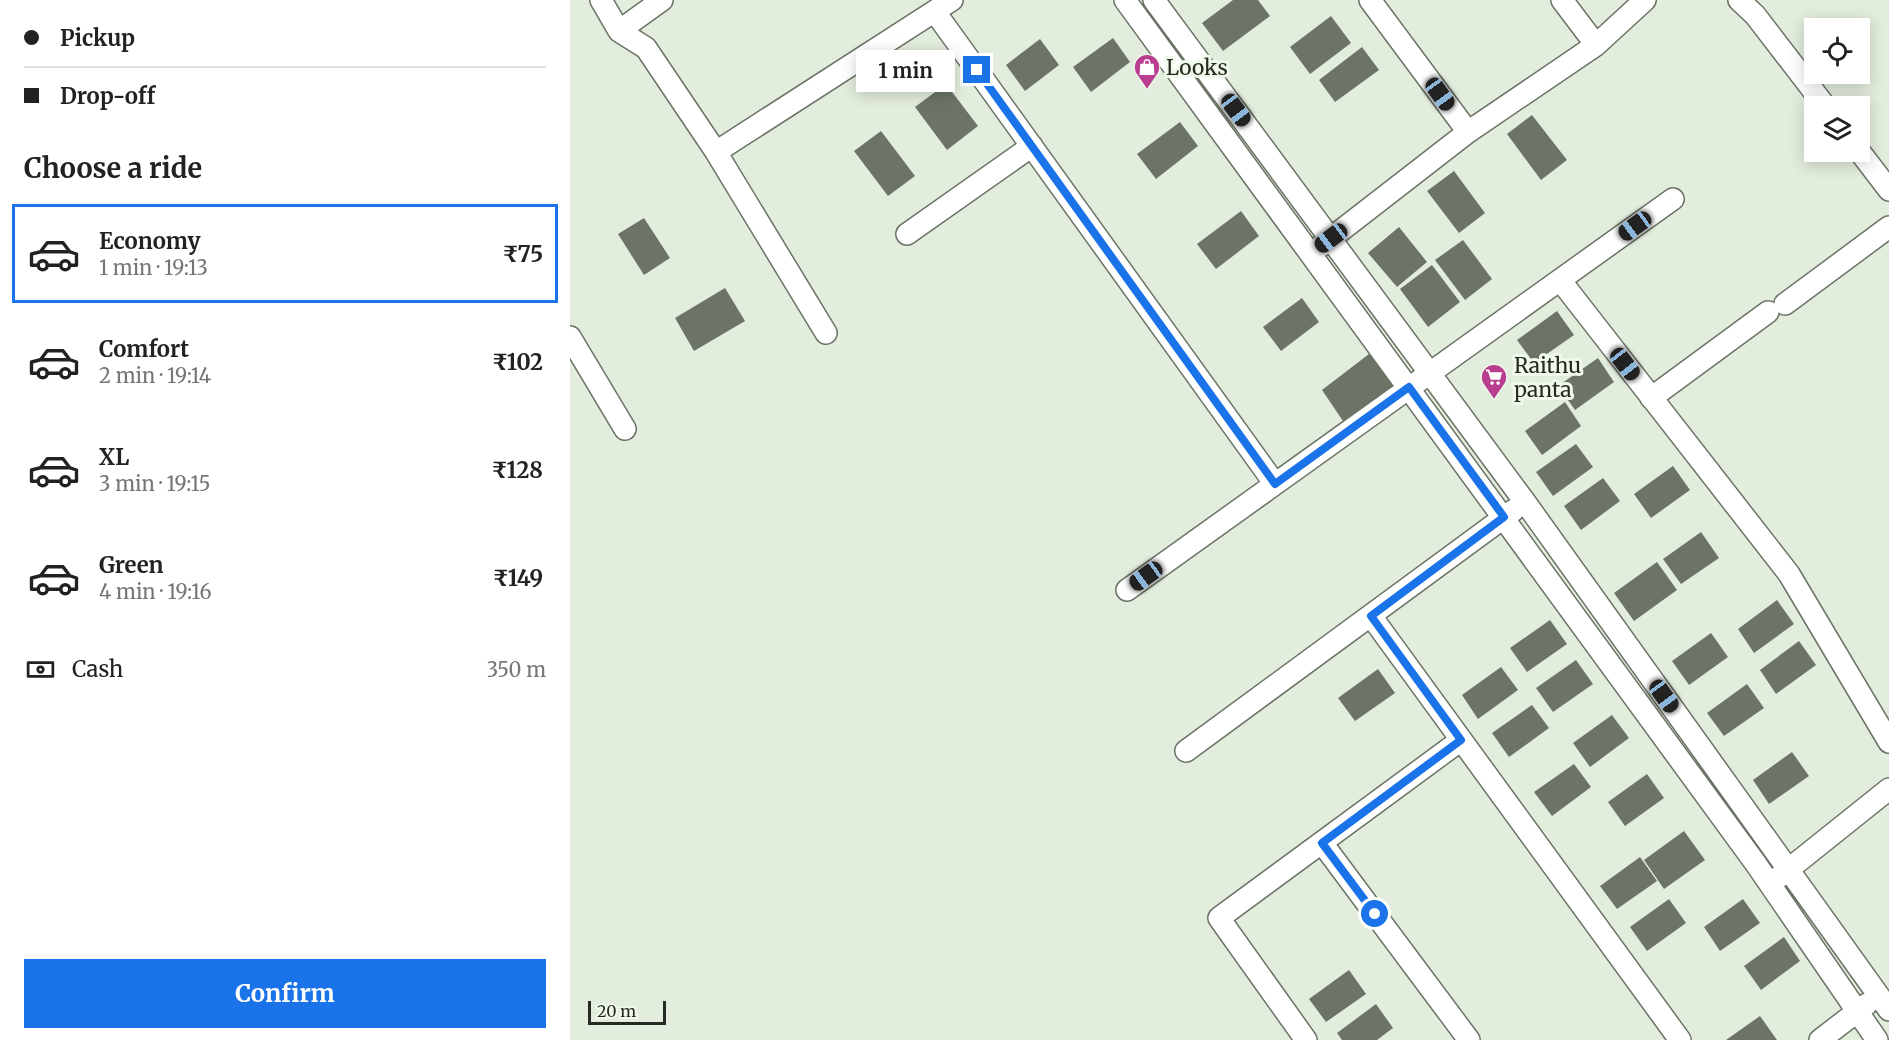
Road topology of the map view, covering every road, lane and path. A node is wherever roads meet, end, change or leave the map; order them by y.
1 (662, 0) edge
2 (1125, 0) edge
3 (1154, 0) edge
4 (1370, 0) edge
5 (1562, 0) edge
6 (1645, 0) edge
7 (1739, 0) edge
8 (604, 1) edge
9 (944, 6) edge
10 (640, 7) edge
11 (619, 31) junction
12 (1596, 45) junction
13 (646, 48) junction
14 (1817, 96) edge
15 (1468, 132) junction
16 (1032, 146) junction
17 (716, 152) junction
18 (1868, 162) edge
19 (1889, 190) edge
20 (1673, 199) dead end
21 (1889, 227) edge
22 (907, 234) dead end
23 (1331, 238) junction
24 (1310, 254) junction
25 (1560, 280) junction
26 (826, 333) dead end
27 (570, 337) edge
28 (1429, 372) junction
29 (1409, 387) junction
30 (1652, 398) junction
31 (625, 429) dead end
32 (1275, 484) junction
33 (1525, 502) junction
34 (1504, 517) junction
35 (1127, 590) dead end
36 (1371, 616) junction
37 (1461, 740) junction
38 (1889, 742) edge
39 (1186, 751) dead end
40 (1889, 789) edge
41 (1322, 843) junction
42 (1789, 870) junction
43 (1770, 884) junction
44 (1886, 998) edge
45 (1857, 1011) junction
46 (1306, 1040) edge
47 (1469, 1040) edge
48 (1680, 1040) edge
49 (1820, 1040) edge
50 (1877, 1040) edge

1 - 10 street
2 - 24 street
3 - 23 street
4 - 15 street
5 - 12 street
6 - 12 street
7 - 14 street
8 - 11 street
9 - 16 street
9 - 17 street
10 - 11 street
10 - 13 street
11 - 13 street
12 - 15 street
13 - 17 street
15 - 23 street
16 - 22 street
16 - 32 street
17 - 26 street
18 - 19 street
20 - 25 street
21 - 30 street
23 - 24 street
23 - 28 street
24 - 29 street
25 - 28 street
25 - 30 street
27 - 31 street
28 - 29 street
28 - 33 street
29 - 32 street
29 - 34 street
30 - 38 street
32 - 35 street
33 - 34 street
33 - 42 street
34 - 36 street
34 - 43 street
36 - 37 street
36 - 39 street
37 - 41 street
37 - 48 street
40 - 42 street
41 - 46 street
41 - 47 street
42 - 43 street
42 - 44 street
43 - 45 street
44 - 45 street
45 - 49 street
45 - 50 street

